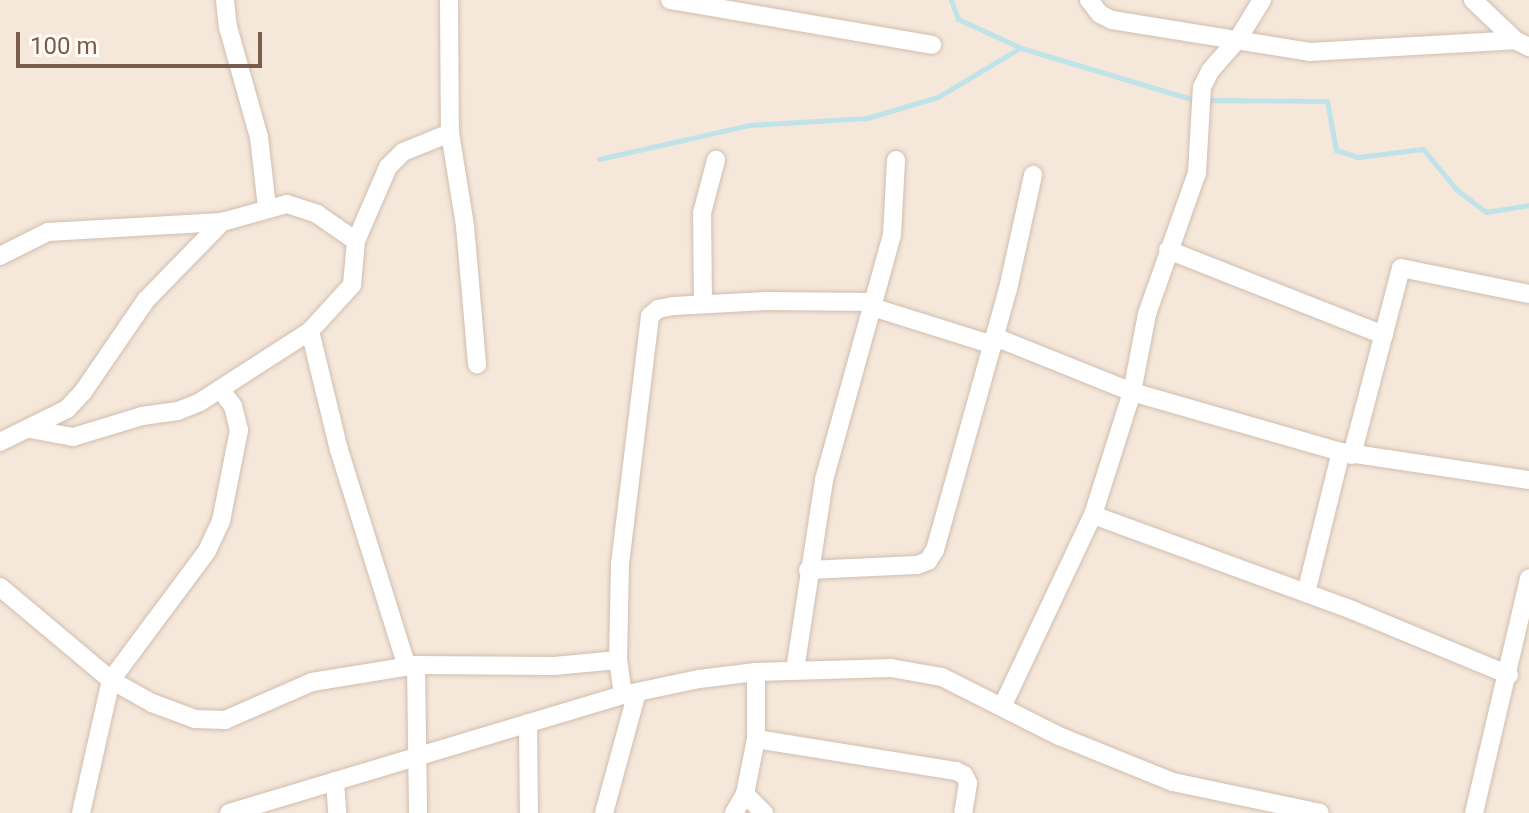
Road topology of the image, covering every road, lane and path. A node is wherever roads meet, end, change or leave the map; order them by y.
1 (225, 0) edge
2 (449, 0) edge
3 (670, 0) edge
4 (1089, 0) edge
5 (1262, 0) edge
6 (1473, 0) edge
7 (1238, 39) junction
8 (1522, 44) edge
9 (932, 45) dead end
10 (450, 133) junction
11 (716, 160) dead end
12 (896, 160) dead end
13 (1033, 175) dead end
14 (267, 207) junction
15 (222, 222) junction
16 (356, 241) junction
17 (1168, 250) junction
18 (0, 256) edge
19 (1529, 294) edge
20 (703, 304) junction
21 (872, 304) junction
22 (310, 331) junction
23 (1384, 335) junction
24 (994, 341) junction
25 (477, 364) dead end
26 (220, 389) junction
27 (1132, 392) junction
28 (30, 429) junction
29 (0, 442) edge
30 (1346, 454) junction
31 (1529, 480) edge
32 (1093, 515) junction
33 (808, 570) junction
34 (1529, 578) edge
35 (0, 587) edge
36 (1306, 593) junction
37 (618, 660) junction
38 (412, 666) junction
39 (795, 670) junction
40 (756, 672) junction
41 (1509, 675) junction
42 (111, 680) junction
43 (630, 693) junction
44 (1003, 705) junction
45 (528, 723) junction
46 (756, 739) junction
47 (420, 755) junction
48 (335, 781) junction
49 (745, 794) junction
50 (81, 813) edge
51 (229, 813) edge
52 (337, 813) edge
53 (418, 813) edge
54 (529, 813) edge
55 (604, 813) edge
56 (734, 813) edge
57 (764, 813) edge
58 (963, 813) edge
59 (1320, 813) edge
60 (1474, 813) edge

1 - 14 street
2 - 10 street
3 - 9 street
4 - 7 street
5 - 7 street
6 - 8 street
7 - 8 street
7 - 17 street
10 - 16 street
10 - 25 street
11 - 20 street
12 - 21 street
13 - 24 street
14 - 15 street
14 - 16 street
15 - 18 street
15 - 28 street
16 - 22 street
17 - 23 street
17 - 27 street
19 - 23 street
20 - 21 street
20 - 37 street
21 - 24 street
21 - 33 street
22 - 26 street
22 - 38 street
23 - 30 street
24 - 27 street
24 - 33 street
26 - 28 street
26 - 42 street
27 - 30 street
27 - 32 street
28 - 29 street
30 - 31 street
30 - 36 street
32 - 36 street
32 - 44 street
33 - 39 street
34 - 41 street
35 - 42 street
36 - 41 street
37 - 38 street
37 - 43 street
38 - 42 street
38 - 47 street
39 - 40 street
39 - 44 street
40 - 43 street
40 - 46 street
41 - 60 street
42 - 50 street
43 - 45 street
43 - 55 street
44 - 59 street
45 - 47 street
45 - 54 street
46 - 49 street
46 - 58 street
47 - 48 street
47 - 53 street
48 - 51 street
48 - 52 street
49 - 56 street
49 - 57 street

